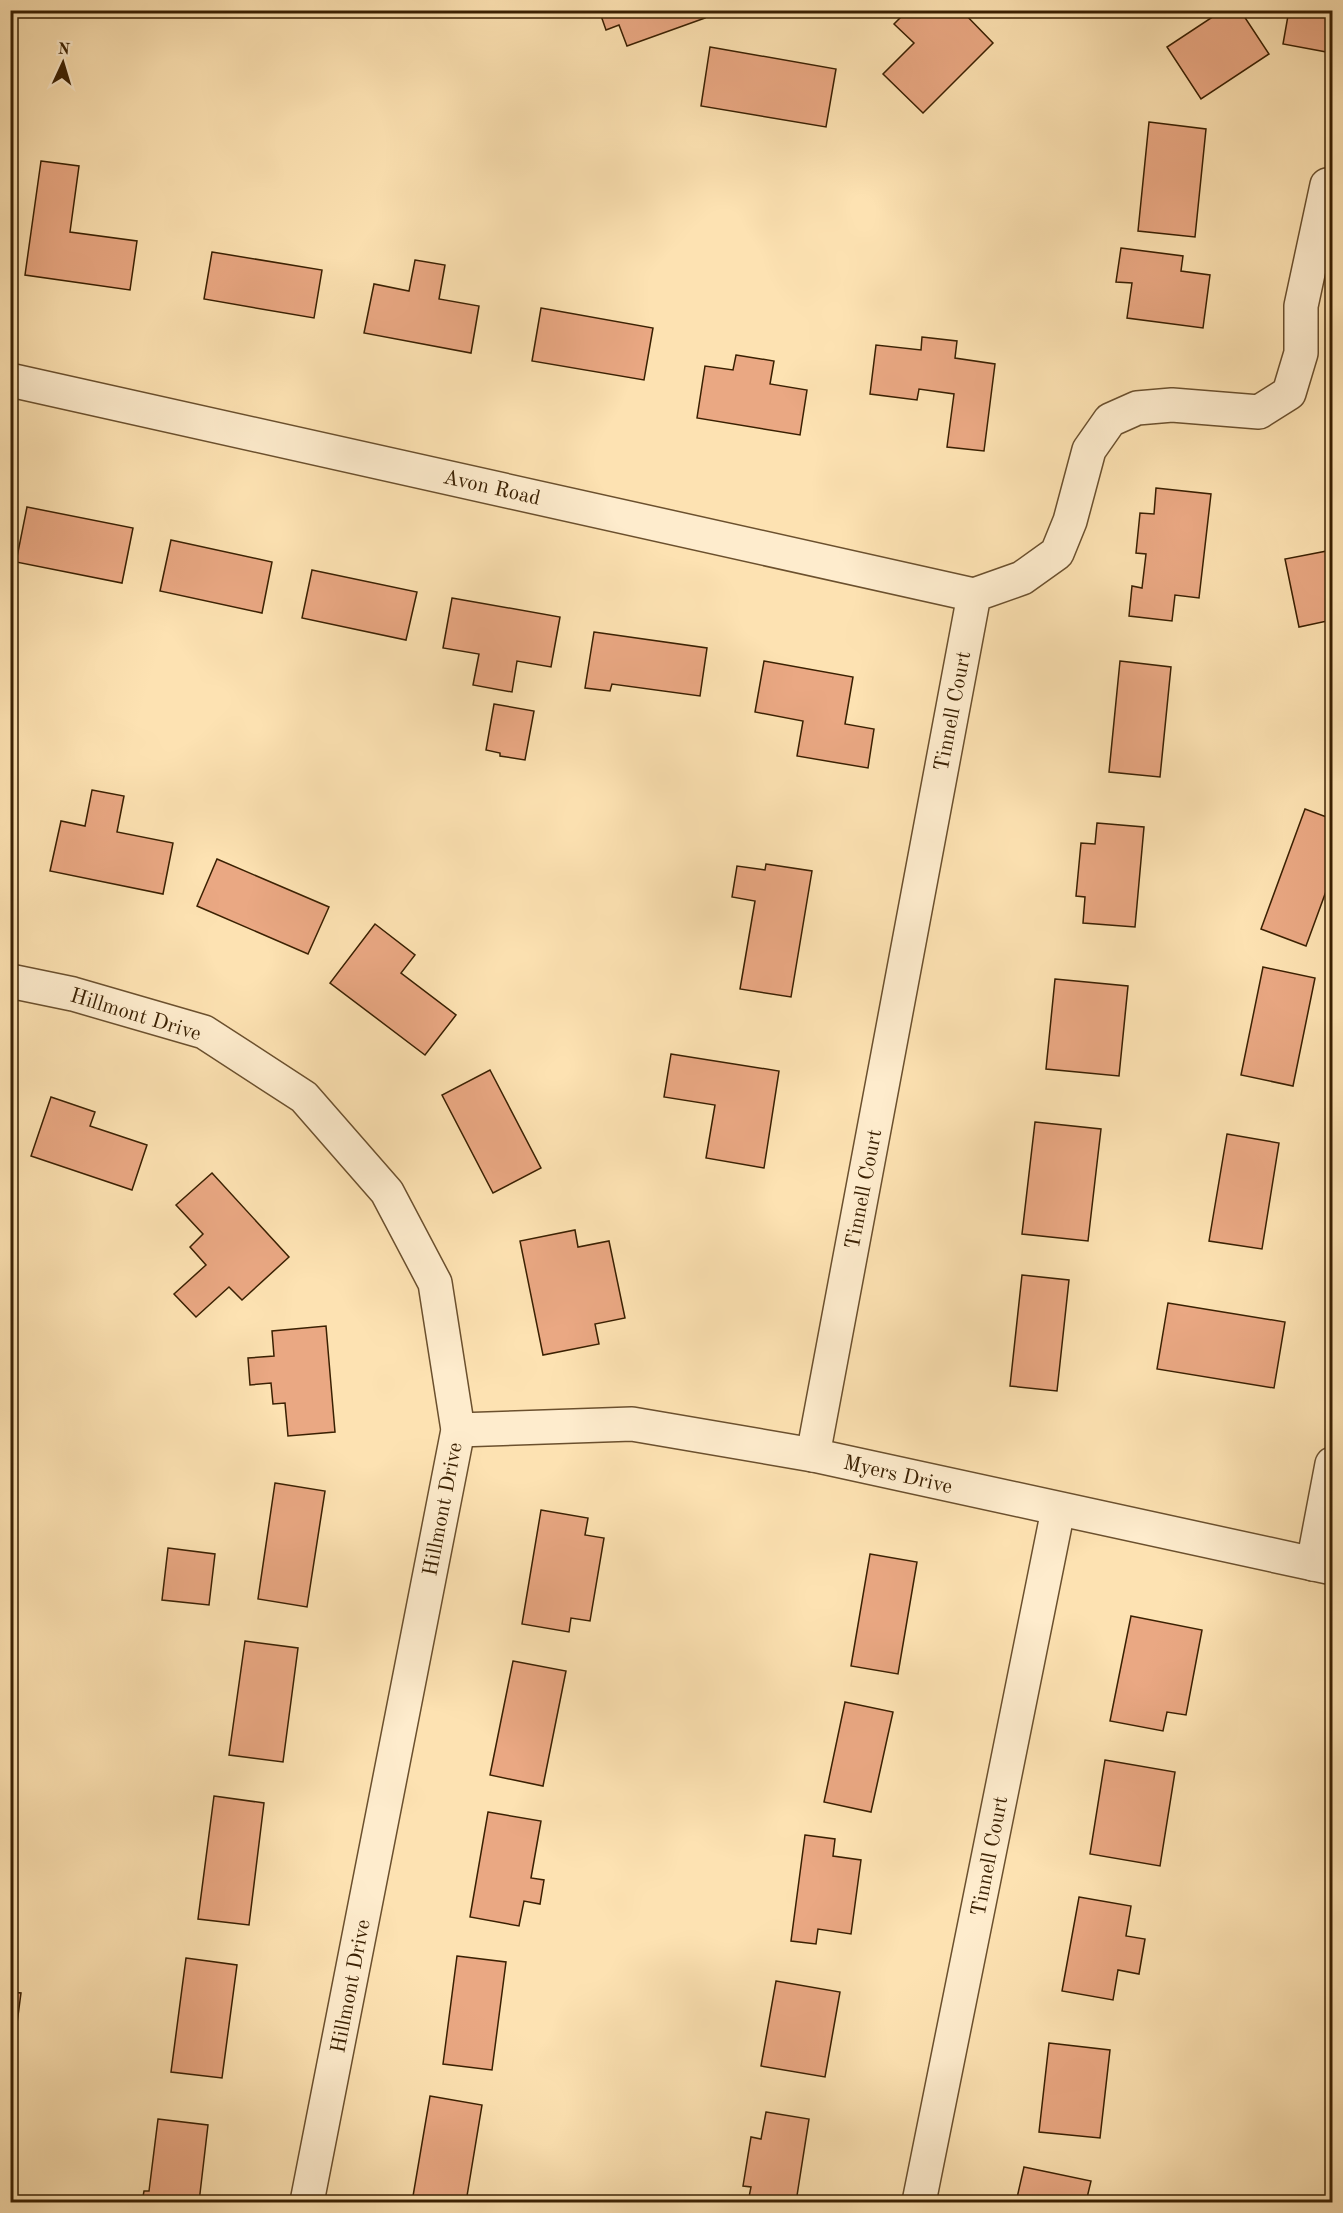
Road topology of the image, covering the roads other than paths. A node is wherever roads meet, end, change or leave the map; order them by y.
1 (1327, 185) dead end
2 (10, 380) edge
3 (974, 595) junction
4 (10, 981) edge
5 (458, 1430) junction
6 (813, 1455) junction
7 (1332, 1464) edge
8 (1058, 1510) junction
9 (1323, 1566) edge
10 (308, 2202) edge
11 (919, 2202) edge

1 - 3 street
2 - 3 street, Avon Road
3 - 6 street, Tinnell Court
4 - 5 street, Hillmont Drive
5 - 6 street, Myers Drive
5 - 10 street, Hillmont Drive
6 - 8 street, Myers Drive
7 - 9 street
8 - 9 street, Myers Drive
8 - 11 street, Tinnell Court

